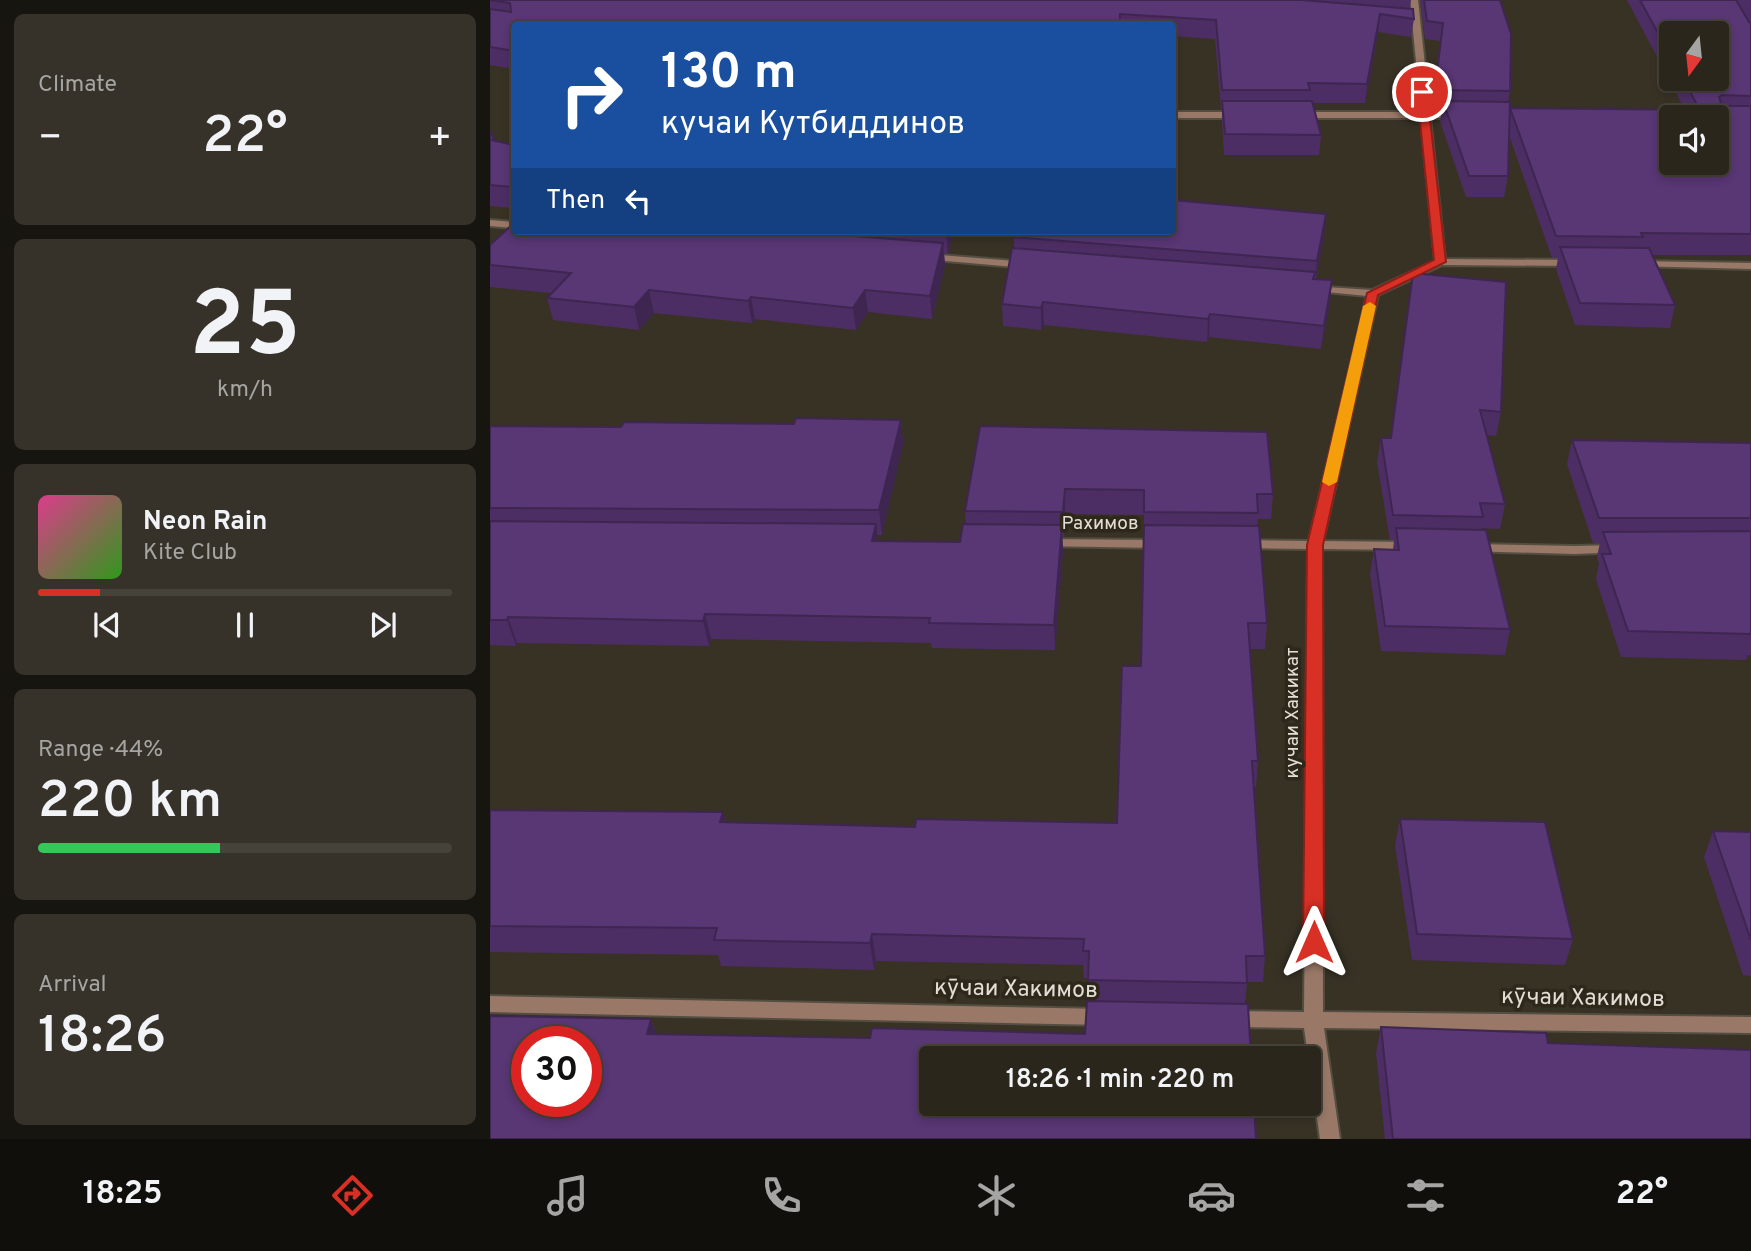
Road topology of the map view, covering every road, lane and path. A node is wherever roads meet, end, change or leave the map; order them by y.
1 (1414, 0) edge
2 (1400, 22) edge
3 (1414, 23) junction
4 (1424, 114) junction
5 (1176, 115) edge
6 (1252, 115) edge
7 (1292, 115) edge
8 (1466, 115) edge
9 (490, 223) edge
10 (511, 225) edge
11 (920, 257) edge
12 (1440, 262) junction
13 (1589, 264) edge
14 (1629, 264) edge
15 (1751, 266) edge
16 (1044, 267) edge
17 (1304, 287) edge
18 (1373, 293) junction
19 (1035, 543) edge
20 (1175, 544) edge
21 (1231, 544) edge
22 (1315, 545) junction
23 (1424, 547) edge
24 (1452, 547) edge
25 (1629, 549) edge
26 (490, 1004) edge
27 (1118, 1017) edge
28 (1216, 1019) edge
29 (1313, 1021) junction
30 (1751, 1025) edge
31 (1330, 1139) edge

1 - 3 street
2 - 3 street
3 - 4 street
4 - 7 street
4 - 8 street
4 - 12 street
5 - 6 street
9 - 10 street
11 - 16 street
12 - 13 street
12 - 18 street
14 - 15 street
17 - 18 street
18 - 22 street, кучаи Хакикат
19 - 20 street, Рахимов
21 - 22 street
22 - 23 street
22 - 29 street, кучаи Хакикат
24 - 25 street
26 - 27 street, кӯчаи Хакимов
28 - 29 street, кӯчаи Хакимов
29 - 30 street, кӯчаи Хакимов
29 - 31 street, кучаи Хакикат

